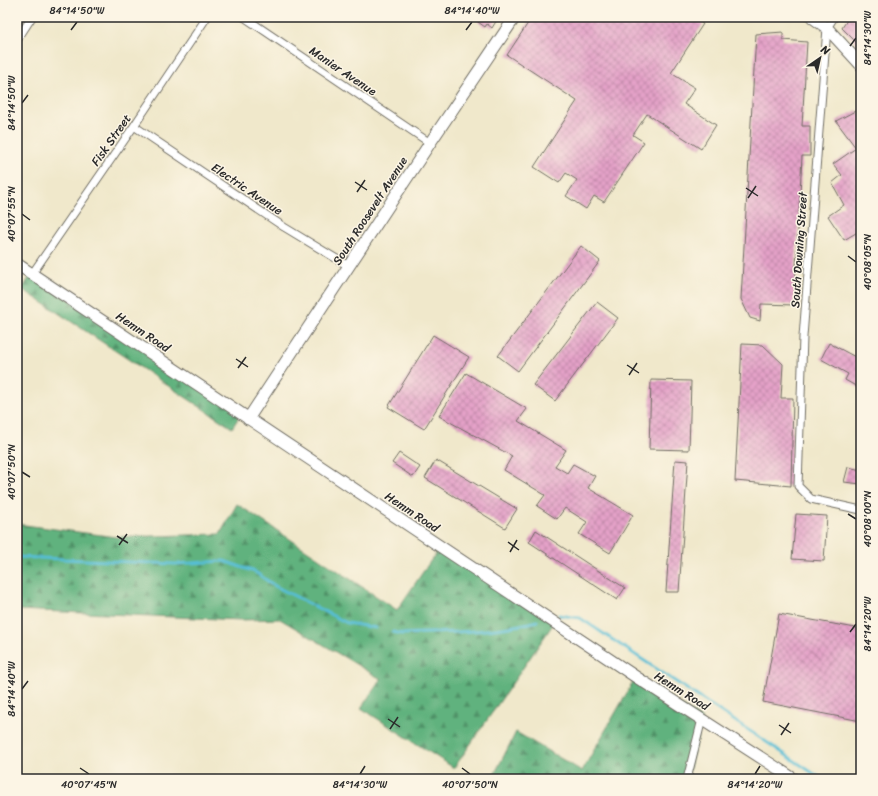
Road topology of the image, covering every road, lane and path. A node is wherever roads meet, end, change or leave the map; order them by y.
1 (32, 17) edge
2 (207, 17) edge
3 (244, 17) edge
4 (515, 17) edge
5 (812, 17) edge
6 (834, 17) edge
7 (827, 28) junction
8 (17, 40) edge
9 (861, 65) edge
10 (134, 126) junction
11 (430, 143) junction
12 (17, 264) edge
13 (350, 267) junction
14 (32, 274) junction
15 (248, 419) junction
16 (861, 510) edge
17 (702, 719) junction
18 (687, 779) edge
19 (794, 779) edge

1 - 8 street
2 - 10 street, Fisk Street
3 - 11 street, Manier Avenue
4 - 11 street, South Roosevelt Avenue
5 - 7 street
6 - 7 street, South Downing Street
7 - 9 street
7 - 16 street, South Downing Street
10 - 13 street, Electric Avenue
10 - 14 street, Fisk Street
11 - 13 street, South Roosevelt Avenue
12 - 14 street, Hemm Road
13 - 15 street, South Roosevelt Avenue
14 - 15 street, Hemm Road
15 - 17 street, Hemm Road
17 - 18 street
17 - 19 street, Hemm Road

